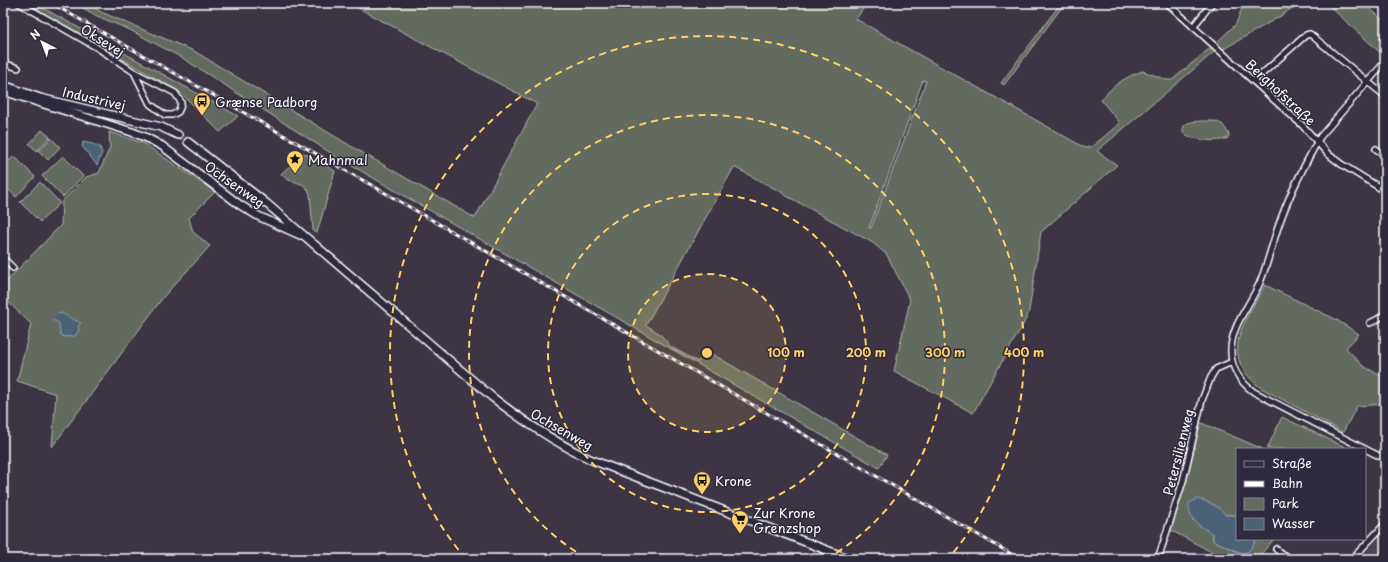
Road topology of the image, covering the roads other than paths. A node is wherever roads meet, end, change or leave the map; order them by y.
1 (19, 3) edge
2 (1167, 3) edge
3 (1212, 3) edge
4 (1193, 27) junction
5 (3, 63) edge
6 (1384, 63) edge
7 (18, 68) dead end
8 (134, 72) junction
9 (1254, 81) junction
10 (1367, 82) junction
11 (3, 85) edge
12 (3, 91) edge
13 (1385, 96) edge
14 (178, 135) tunnel mouth
15 (188, 142) tunnel mouth
16 (1317, 142) junction
17 (1376, 149) dead end
18 (171, 153) joint
19 (1385, 156) edge
20 (1385, 178) edge
21 (1379, 187) junction
22 (1385, 191) edge
23 (309, 239) junction
24 (3, 258) edge
25 (13, 268) dead end
26 (1385, 314) edge
27 (1370, 323) dead end
28 (1232, 362) junction
29 (1363, 448) edge
30 (1366, 450) edge
31 (1385, 459) edge
32 (1385, 524) edge
33 (1367, 539) edge
34 (1276, 548) dead end
35 (850, 559) edge
36 (1158, 559) edge
37 (1291, 559) edge
38 (1352, 559) edge

1 - 8 street, Oksevej
2 - 4 street, Berghofstraße
3 - 4 street
4 - 9 street, Berghofstraße
5 - 7 street
6 - 10 street
8 - 8 street, Oksevej
9 - 10 street
9 - 16 street, Berghofstraße
10 - 13 street
10 - 16 street
11 - 14 main road, Industrivej
12 - 18 main road, Industrivej
15 - 23 main road, Ochsenweg
16 - 21 street, Berghofstraße
16 - 28 street
17 - 19 street
18 - 23 main road, Ochsenweg
20 - 21 street
21 - 22 street, Berghofstraße
23 - 35 main road, Ochsenweg
24 - 25 street
26 - 27 street
28 - 29 street
28 - 36 street, Petersilienweg
30 - 31 street
32 - 33 street
33 - 38 street
34 - 37 street

